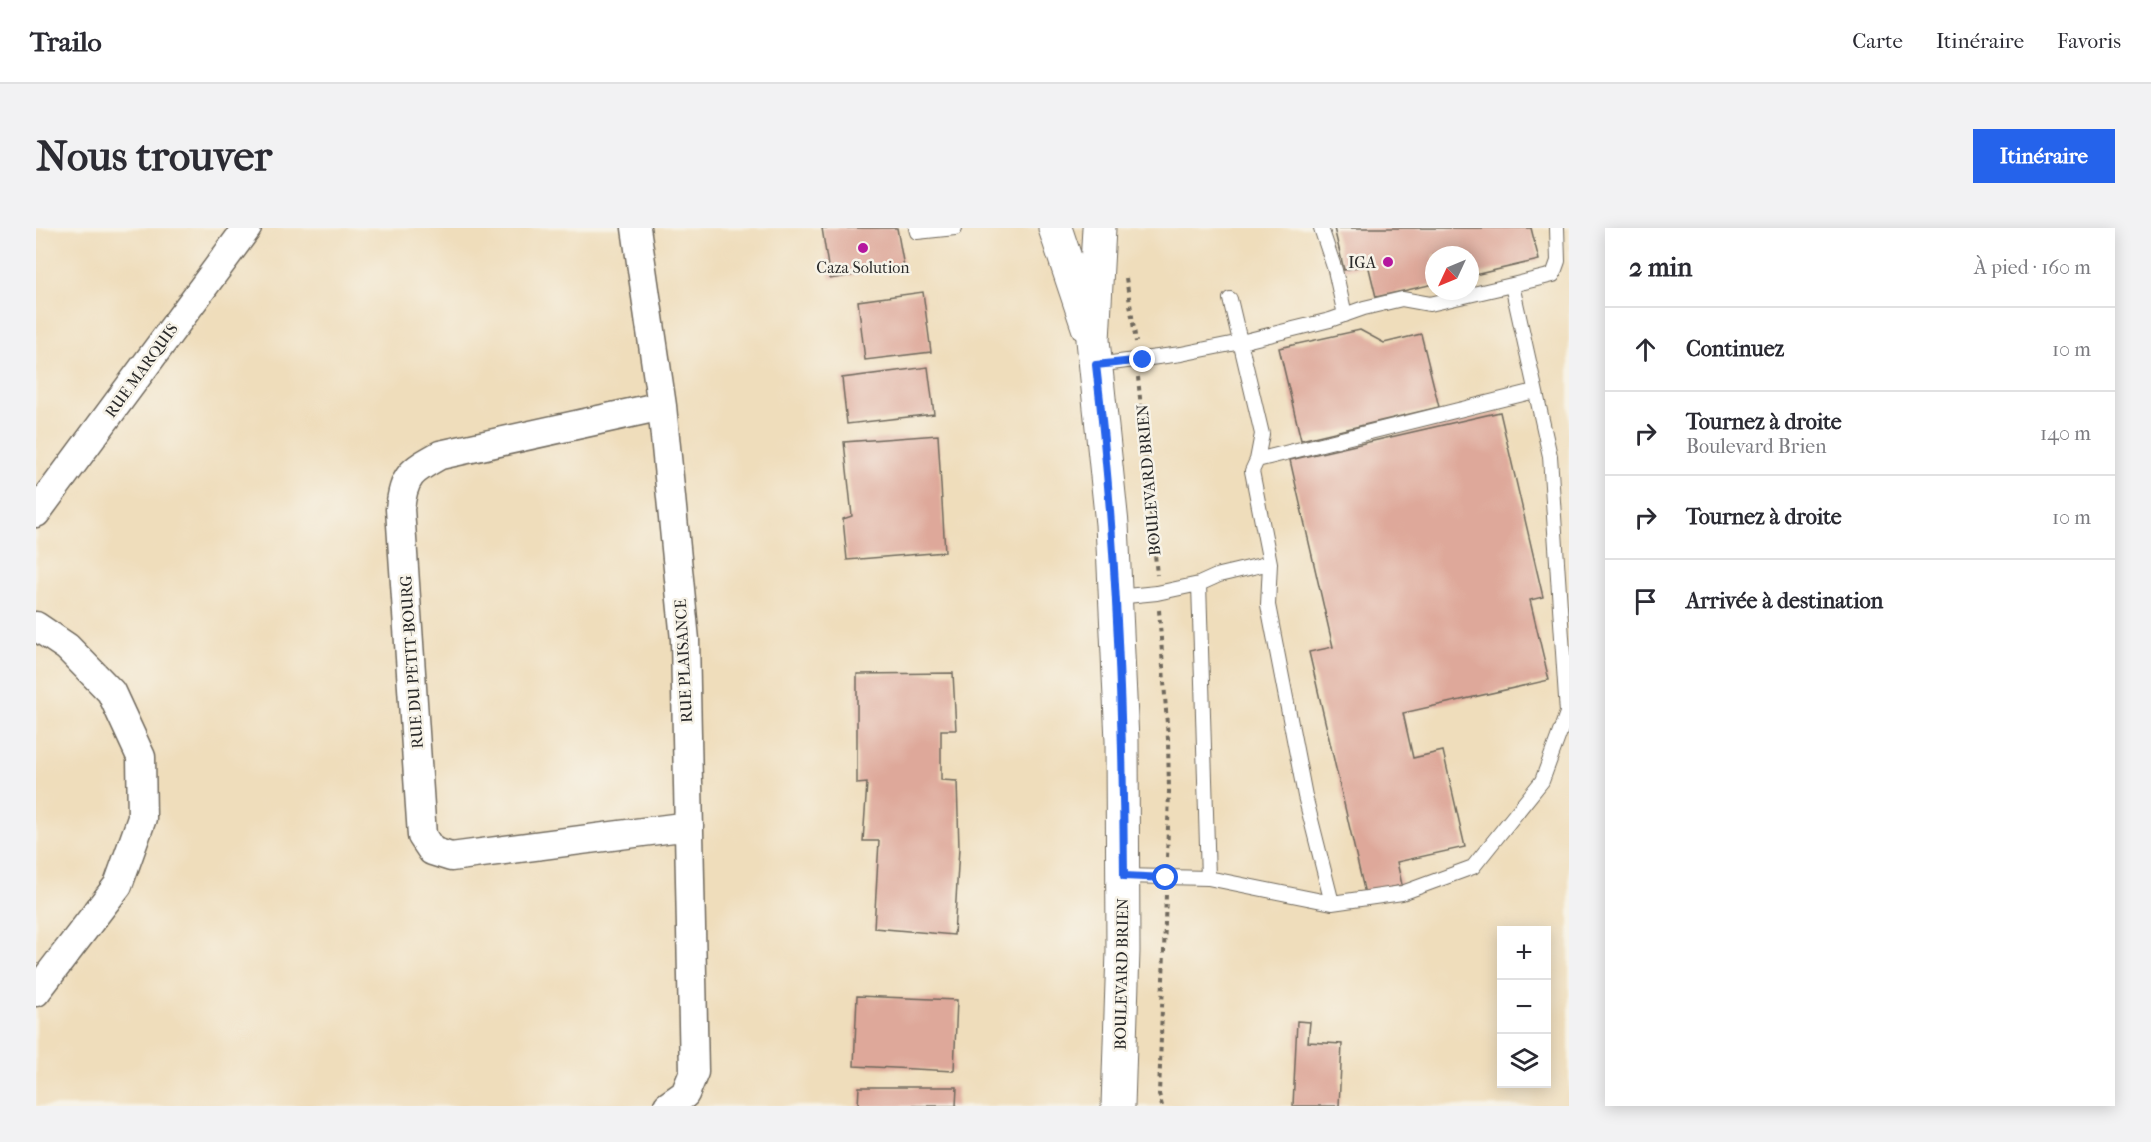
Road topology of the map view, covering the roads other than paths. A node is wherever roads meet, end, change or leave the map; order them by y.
1 (247, 228) edge
2 (636, 228) edge
3 (916, 228) edge
4 (955, 228) edge
5 (1055, 228) edge
6 (1099, 228) edge
7 (1321, 228) edge
8 (1557, 228) edge
9 (1512, 285) junction
10 (1230, 299) dead end
11 (1345, 315) junction
12 (1241, 342) junction
13 (1094, 353) junction
14 (1535, 391) junction
15 (662, 406) junction
16 (1257, 459) junction
17 (36, 513) edge
18 (1270, 563) junction
19 (1199, 584) junction
20 (1116, 597) junction
21 (36, 626) edge
22 (689, 826) junction
23 (1124, 876) junction
24 (1208, 878) junction
25 (1332, 903) junction
26 (36, 992) edge
27 (676, 1100) edge
28 (1118, 1106) edge

1 - 17 street, RUE MARQUIS
2 - 15 street, RUE PLAISANCE
3 - 4 lane
5 - 13 main road, BOULEVARD BRIEN
6 - 13 main road, BOULEVARD BRIEN
7 - 11 lane
8 - 9 lane
9 - 11 lane
9 - 14 lane
10 - 12 lane
11 - 12 lane
12 - 13 lane
12 - 16 lane
13 - 20 main road, BOULEVARD BRIEN
14 - 16 lane
14 - 25 lane
15 - 22 street, RUE PLAISANCE
15 - 22 street, RUE DU PETIT-BOURG
16 - 18 lane
18 - 19 lane
18 - 25 lane
19 - 20 lane
19 - 24 lane
20 - 23 main road, BOULEVARD BRIEN
21 - 26 street
22 - 27 street, RUE PLAISANCE
23 - 24 lane
23 - 28 main road, BOULEVARD BRIEN
24 - 25 lane

